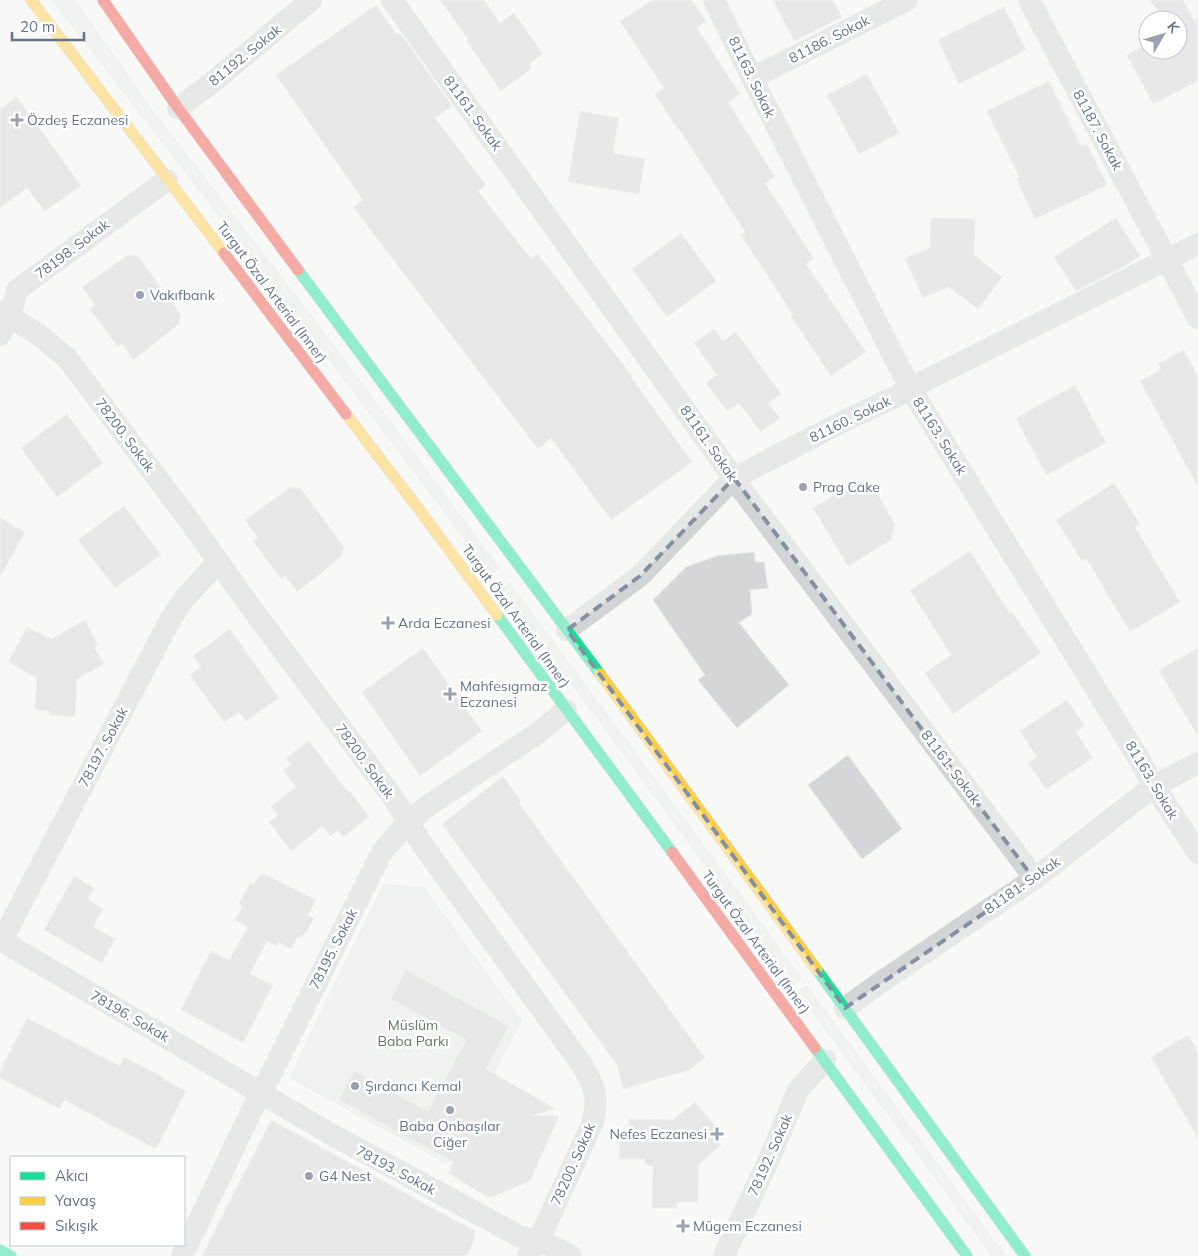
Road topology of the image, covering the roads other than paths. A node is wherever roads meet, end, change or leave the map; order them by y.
1 (31, 0) edge
2 (103, 0) edge
3 (311, 0) edge
4 (392, 0) edge
5 (714, 0) edge
6 (907, 0) edge
7 (1029, 0) edge
8 (752, 78) junction
9 (178, 108) junction
10 (167, 180) junction
11 (1198, 244) edge
12 (1167, 259) junction
13 (1198, 318) edge
14 (3, 322) edge
15 (910, 388) junction
16 (734, 478) junction
17 (218, 562) junction
18 (567, 630) junction
19 (566, 710) junction
20 (1198, 763) edge
21 (1154, 786) junction
22 (408, 822) junction
23 (1198, 853) edge
24 (1034, 879) junction
25 (1, 941) edge
26 (845, 1008) junction
27 (825, 1060) junction
28 (260, 1093) junction
29 (532, 1249) edge
30 (0, 1250) edge
31 (11, 1256) edge
32 (182, 1256) edge
33 (571, 1256) edge
34 (724, 1256) edge
35 (967, 1256) edge
36 (1025, 1256) edge

1 - 10 main road, Turgut Özal Arterial (Inner)
2 - 9 main road
3 - 9 street, 81192. Sokak
4 - 16 street, 81161. Sokak
5 - 8 street, 81163. Sokak
6 - 8 street, 81186. Sokak
7 - 12 street, 81187. Sokak
8 - 15 street, 81163. Sokak
9 - 18 main road
10 - 14 street, 78198. Sokak
10 - 19 main road, Turgut Özal Arterial (Inner)
11 - 12 street, 81160. Sokak
12 - 13 street, 81187. Sokak
12 - 15 street, 81160. Sokak
14 - 17 street, 78200. Sokak
15 - 16 street, 81160. Sokak
15 - 21 street, 81163. Sokak
16 - 18 street, 81160. Sokak
16 - 24 street, 81161. Sokak
17 - 22 street, 78200. Sokak
17 - 25 street, 78197. Sokak
18 - 26 main road
19 - 22 street, 78195. Sokak
19 - 27 main road, Turgut Özal Arterial (Inner)
20 - 21 street, 81181. Sokak
21 - 23 street, 81163. Sokak
21 - 24 street, 81181. Sokak
22 - 28 street, 78195. Sokak
22 - 29 street, 78200. Sokak
24 - 26 street, 81181. Sokak
25 - 28 street, 78196. Sokak
26 - 36 main road
27 - 34 street, 78192. Sokak
27 - 35 main road, Turgut Özal Arterial (Inner)
28 - 29 street, 78193. Sokak
28 - 32 street, 78195. Sokak
29 - 33 street, 78193. Sokak
30 - 31 main road

